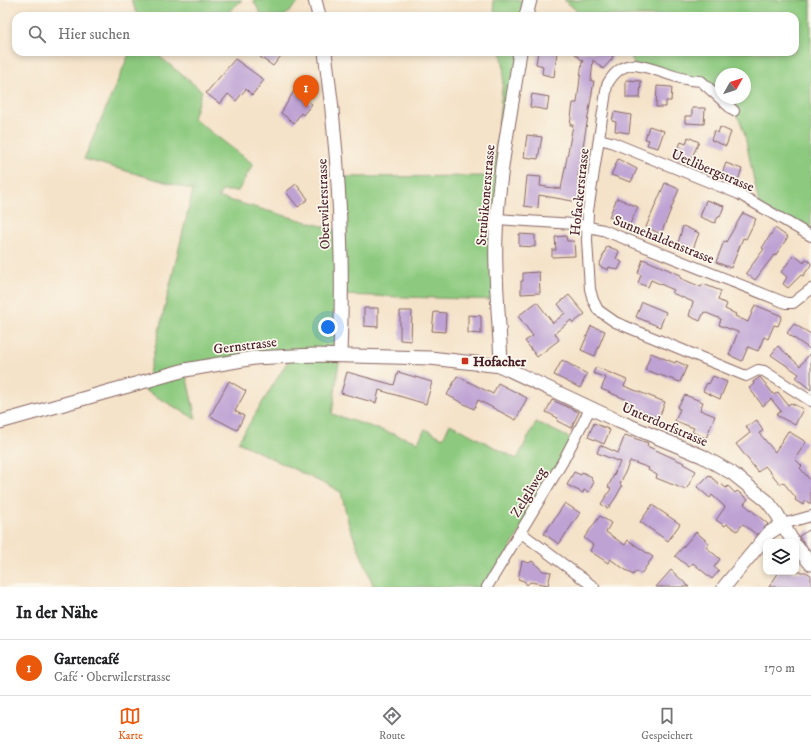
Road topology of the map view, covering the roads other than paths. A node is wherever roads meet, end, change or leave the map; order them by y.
1 (315, 0) edge
2 (530, 0) edge
3 (318, 12) edge
4 (527, 12) edge
5 (325, 56) edge
6 (519, 56) edge
7 (734, 112) dead end
8 (600, 139) junction
9 (496, 219) junction
10 (587, 226) junction
11 (811, 236) edge
12 (811, 289) edge
13 (340, 355) junction
14 (501, 366) junction
15 (811, 401) edge
16 (590, 409) junction
17 (0, 422) edge
18 (811, 516) edge
19 (783, 524) junction
20 (520, 532) junction
21 (791, 539) edge
22 (799, 550) edge
23 (811, 564) edge
24 (487, 587) edge
25 (594, 587) edge
26 (724, 587) edge

1 - 3 street
2 - 4 street
5 - 13 street, Oberwilerstrasse
6 - 9 street, Strubikonerstrasse
7 - 8 street, Hofackerstrasse
8 - 10 street, Hofackerstrasse
8 - 11 street, Uetlibergstrasse
9 - 10 street, Sunnehaldenstrasse
9 - 14 street, Strubikonerstrasse
10 - 12 street, Sunnehaldenstrasse
10 - 15 street, Hofackerstrasse
13 - 14 street, Gernstrasse
13 - 17 street, Gernstrasse
14 - 16 street, Unterdorfstrasse
16 - 19 street, Unterdorfstrasse
16 - 20 street, Zelgliweg
18 - 19 street
19 - 21 street, Unterdorfstrasse
19 - 26 street
20 - 24 street, Zelgliweg
20 - 25 street
22 - 23 street

